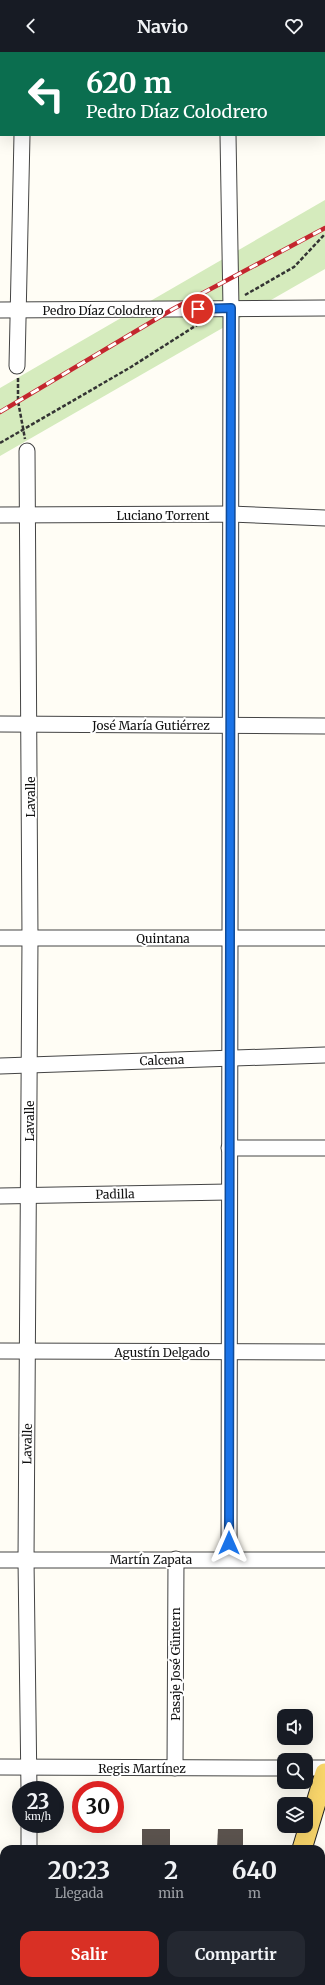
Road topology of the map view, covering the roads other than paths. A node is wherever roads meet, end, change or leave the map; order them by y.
1 (22, 136) edge
2 (228, 136) edge
3 (229, 307) junction
4 (325, 308) edge
5 (0, 310) edge
6 (17, 310) junction
7 (17, 366) road end
8 (27, 451) road end
9 (0, 514) edge
10 (28, 514) junction
11 (230, 514) junction
12 (325, 518) edge
13 (0, 724) edge
14 (30, 724) junction
15 (230, 725) junction
16 (325, 726) edge
17 (0, 938) edge
18 (30, 938) junction
19 (230, 938) junction
20 (325, 938) edge
21 (325, 1055) edge
22 (230, 1057) junction
23 (29, 1065) junction
24 (0, 1066) edge
25 (230, 1148) junction
26 (325, 1148) edge
27 (230, 1192) junction
28 (30, 1195) junction
29 (0, 1196) edge
30 (0, 1351) edge
31 (28, 1352) junction
32 (325, 1352) edge
33 (229, 1353) junction
34 (176, 1559) junction
35 (229, 1559) junction
36 (0, 1560) edge
37 (26, 1560) junction
38 (325, 1560) edge
39 (0, 1767) edge
40 (29, 1768) junction
41 (175, 1768) junction
42 (277, 1768) edge
43 (313, 1768) edge
44 (325, 1768) edge
45 (325, 1773) edge
46 (29, 1781) edge
47 (29, 1833) edge
48 (29, 1845) edge
49 (303, 1845) edge

1 - 6 street
2 - 3 street
3 - 4 street, Pedro Díaz Colodrero
3 - 6 street, Pedro Díaz Colodrero
3 - 11 street
5 - 6 street, Pedro Díaz Colodrero
6 - 7 street
8 - 10 street, Lavalle
9 - 10 street, Luciano Torrent
10 - 11 street, Luciano Torrent
10 - 14 street, Lavalle
11 - 12 street, Luciano Torrent
11 - 15 street
13 - 14 street, José María Gutiérrez
14 - 15 street, José María Gutiérrez
14 - 18 street, Lavalle
15 - 16 street, José María Gutiérrez
15 - 19 street
17 - 18 street, Quintana
18 - 19 street, Quintana
18 - 23 street, Lavalle
19 - 20 street, Quintana
19 - 22 street
21 - 22 street, Calcena
22 - 23 street, Calcena
22 - 25 street
23 - 24 street, Calcena
23 - 28 street, Lavalle
25 - 26 street
25 - 27 street
27 - 28 street, Padilla
27 - 33 street
28 - 29 street, Padilla
28 - 31 street, Lavalle
30 - 31 street, Agustín Delgado
31 - 33 street, Agustín Delgado
31 - 37 street, Lavalle
32 - 33 street, Agustín Delgado
33 - 35 street
34 - 35 street, Martín Zapata
34 - 37 street, Martín Zapata
34 - 41 street, Pasaje José Güntern
35 - 38 street, Martín Zapata
36 - 37 street, Martín Zapata
37 - 40 street, Lavalle
39 - 40 street, Regis Martínez
40 - 41 street, Regis Martínez
40 - 46 street, Lavalle
41 - 42 street, Regis Martínez
43 - 44 street
45 - 49 main road
47 - 48 street

